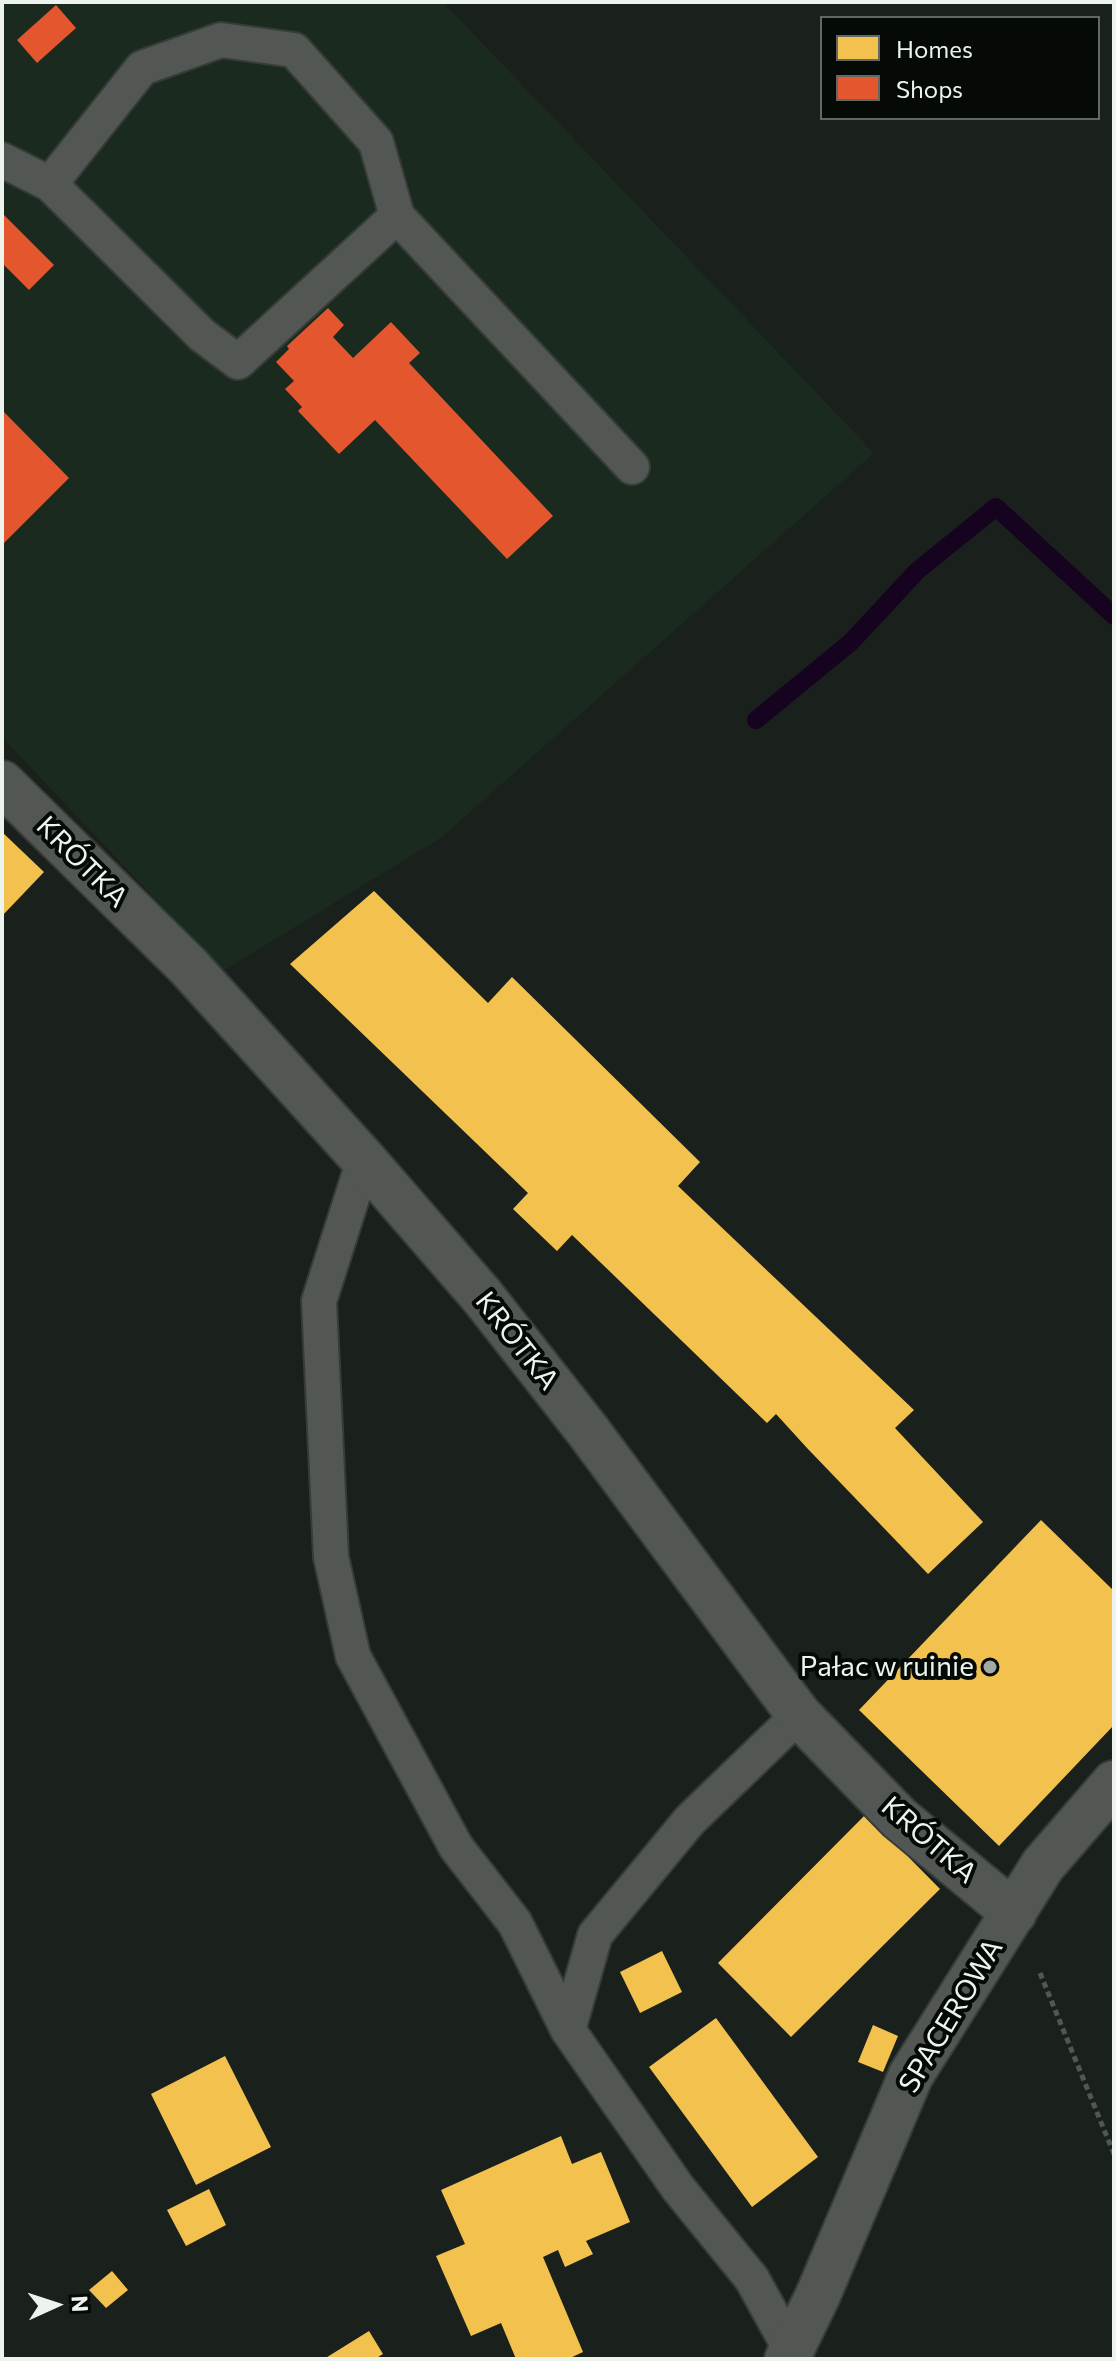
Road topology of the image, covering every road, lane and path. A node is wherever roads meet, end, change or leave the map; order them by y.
1 (2, 160) edge
2 (50, 184) junction
3 (397, 216) junction
4 (632, 467) dead end
5 (2, 783) edge
6 (364, 1160) junction
7 (799, 1715) junction
8 (1114, 1783) edge
9 (1014, 1913) junction
10 (568, 2030) junction
11 (1114, 2154) edge
12 (789, 2355) edge

1 - 2 lane
2 - 3 lane
2 - 3 lane
3 - 4 lane
5 - 6 street, KRÓTKA
6 - 7 street, KRÓTKA
6 - 10 lane
7 - 9 street, KRÓTKA
7 - 10 lane
8 - 9 street, SPACEROWA
9 - 11 path
9 - 12 street, SPACEROWA
10 - 12 lane

